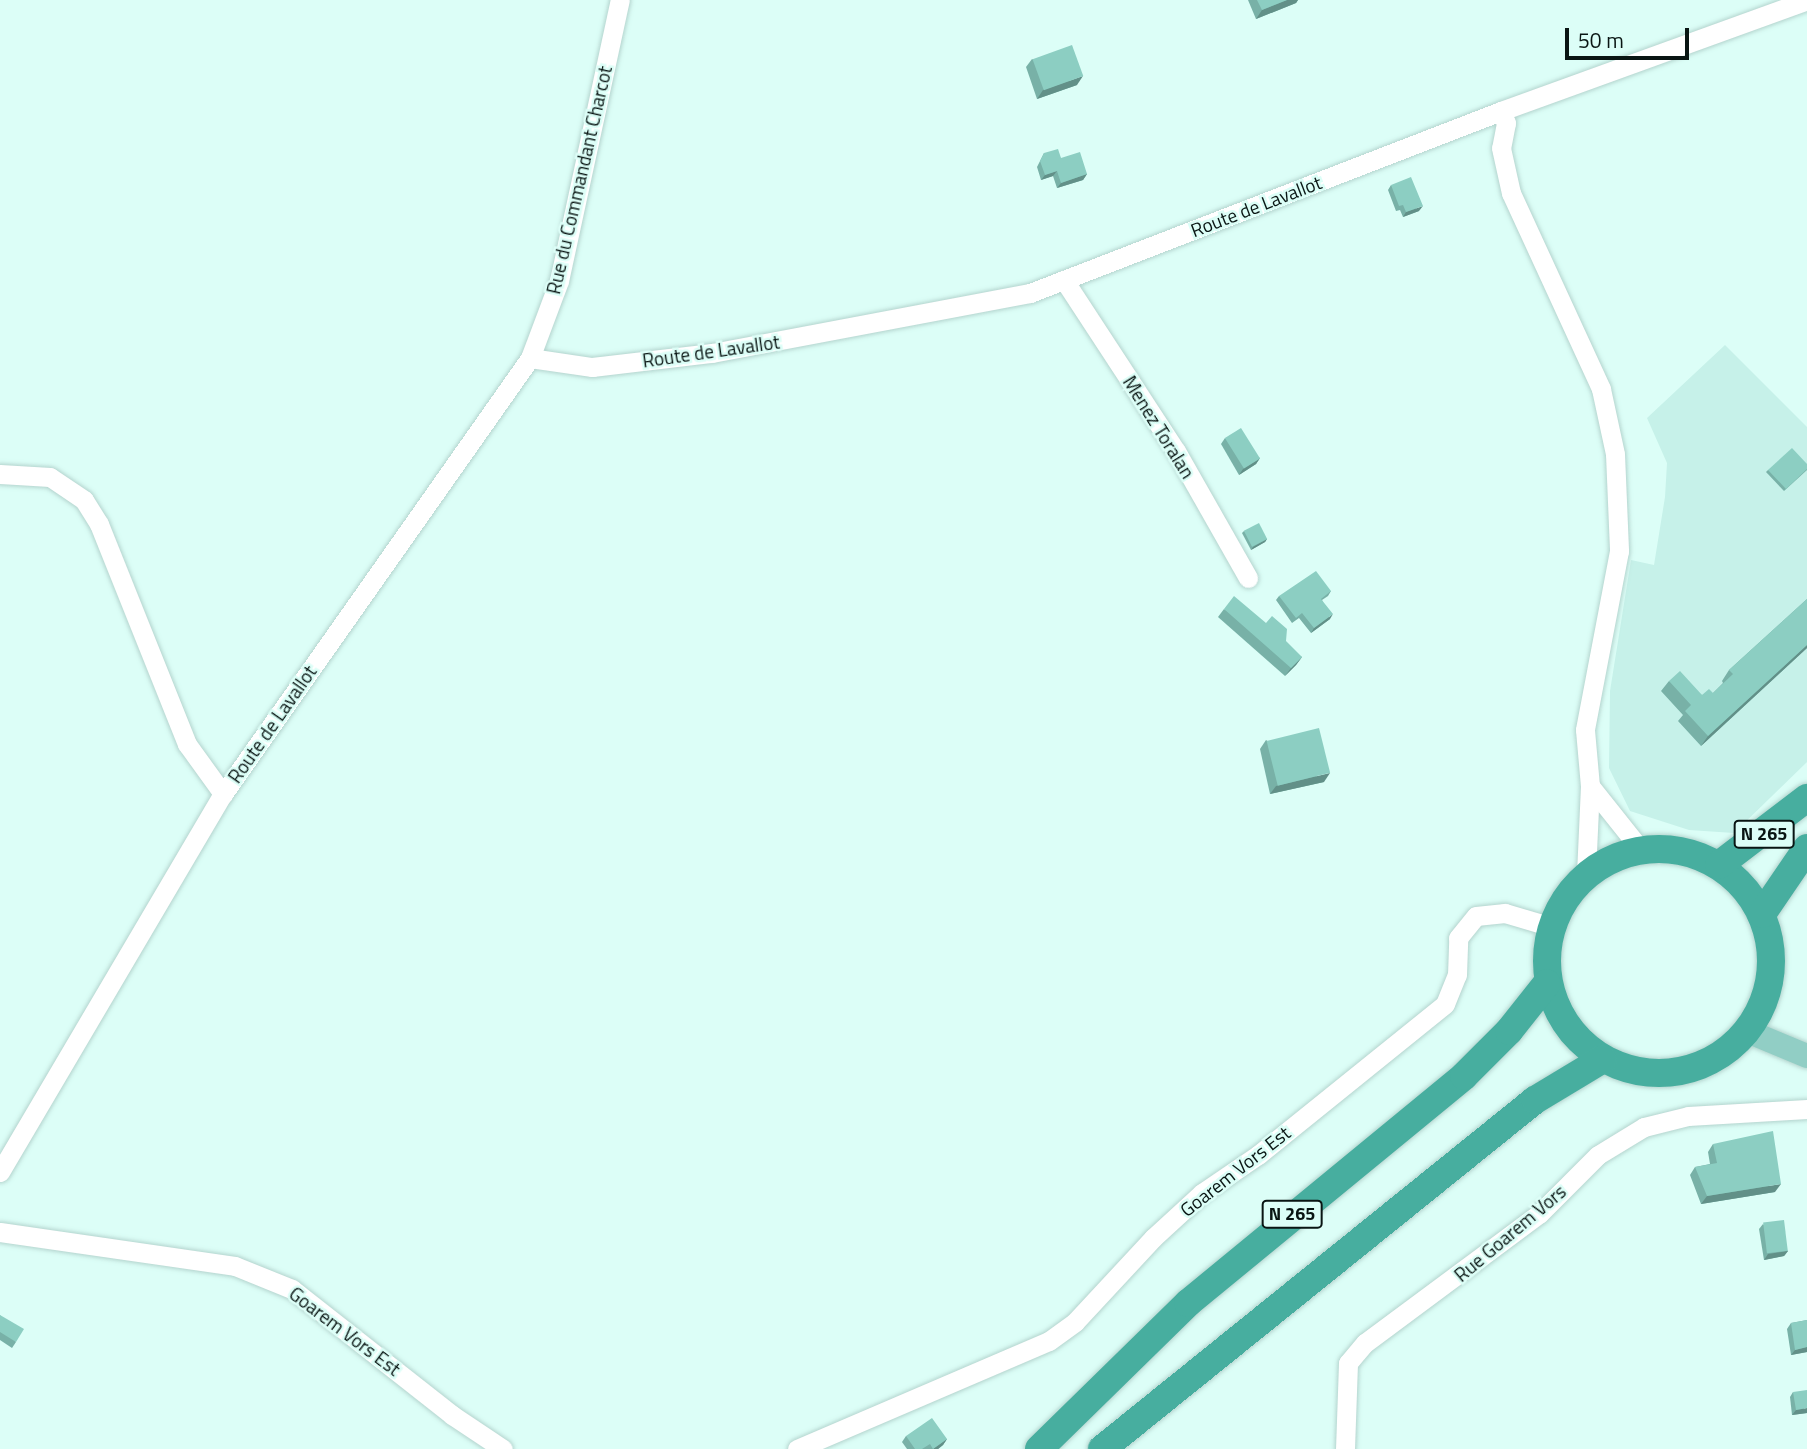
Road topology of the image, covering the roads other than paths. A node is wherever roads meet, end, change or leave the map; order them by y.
1 (620, 0) edge
2 (1807, 0) edge
3 (1501, 111) junction
4 (1064, 280) junction
5 (530, 358) junction
6 (0, 474) edge
7 (1248, 578) dead end
8 (1590, 786) junction
9 (223, 794) junction
10 (1807, 798) edge
11 (1807, 848) edge
12 (1642, 850) junction
13 (1719, 865) junction
14 (1586, 875) junction
15 (1762, 914) junction
16 (1552, 927) junction
17 (1547, 983) junction
18 (1748, 1031) junction
19 (1807, 1056) edge
20 (1602, 1059) junction
21 (1807, 1109) edge
22 (0, 1172) edge
23 (0, 1232) edge
24 (503, 1449) edge
25 (797, 1449) edge
26 (1039, 1449) edge
27 (1102, 1449) edge
28 (1345, 1449) edge

1 - 5 street, Rue du Commandant Charcot
2 - 3 street, Route de Lavallot
3 - 4 street, Route de Lavallot
3 - 8 street
4 - 5 street, Route de Lavallot
4 - 7 street, Menez Toralan
5 - 9 street, Route de Lavallot
6 - 9 street
8 - 12 street
8 - 14 street
9 - 22 street, Route de Lavallot
10 - 13 highway, N 265
11 - 15 highway, N 265
12 - 13 highway
12 - 14 highway
13 - 15 highway
14 - 16 highway
15 - 18 highway
16 - 17 highway
16 - 25 street, Goarem Vors Est
17 - 20 highway
17 - 26 highway, N 265
18 - 19 main road
18 - 20 highway
20 - 27 highway
21 - 28 street, Rue Goarem Vors
23 - 24 street, Goarem Vors Est

